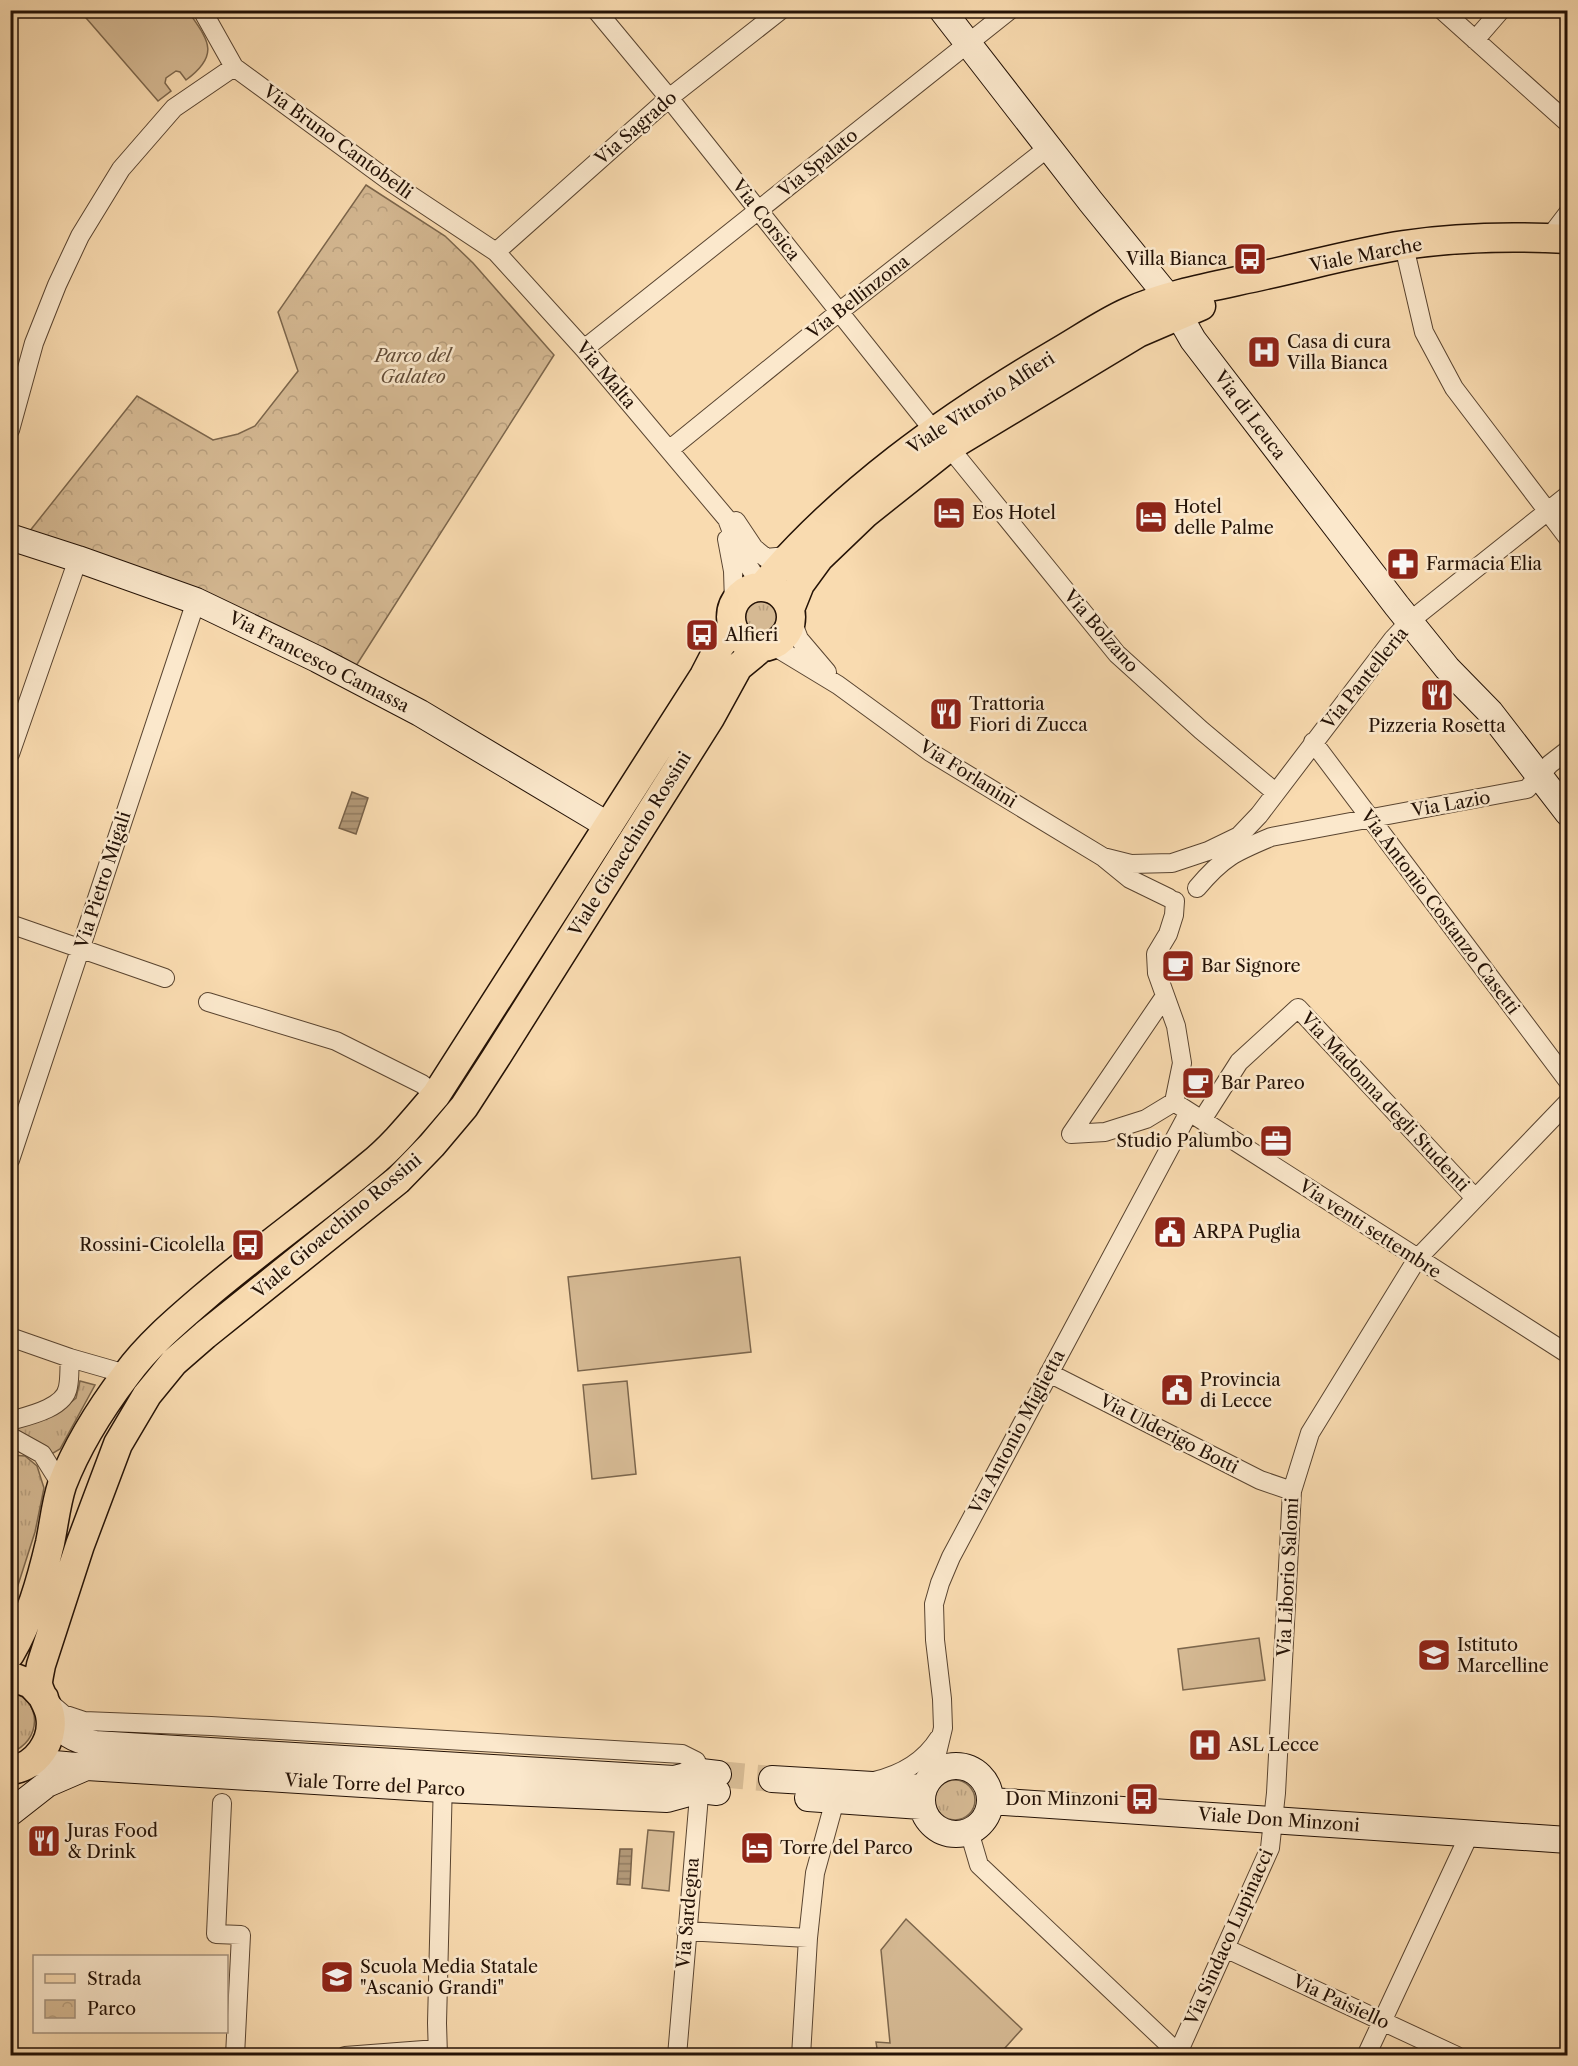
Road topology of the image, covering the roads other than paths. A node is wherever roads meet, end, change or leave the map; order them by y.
1 (596, 10) edge
2 (781, 10) edge
3 (942, 10) edge
4 (1010, 10) edge
5 (1442, 10) edge
6 (1501, 10) edge
7 (209, 14) edge
8 (1475, 40) junction
9 (967, 44) junction
10 (234, 67) junction
11 (669, 98) junction
12 (1568, 123) edge
13 (1050, 147) junction
14 (759, 211) junction
15 (1568, 213) edge
16 (1556, 244) edge
17 (496, 252) junction
18 (1407, 259) junction
19 (1173, 307) junction
20 (839, 312) junction
21 (584, 349) junction
22 (10, 430) edge
23 (942, 439) junction
24 (669, 450) junction
25 (1568, 495) edge
26 (711, 502) junction
27 (1546, 512) junction
28 (10, 537) edge
29 (1568, 538) edge
30 (788, 556) junction
31 (78, 559) junction
32 (762, 587) junction
33 (196, 601) junction
34 (790, 614) junction
35 (733, 616) junction
36 (1410, 621) junction
37 (767, 646) junction
38 (838, 685) junction
39 (1313, 742) junction
40 (1568, 750) edge
41 (10, 754) edge
42 (1540, 777) junction
43 (1275, 792) junction
44 (1568, 813) edge
45 (1259, 815) junction
46 (1370, 819) junction
47 (609, 826) junction
48 (1271, 837) junction
49 (1103, 857) junction
50 (1172, 863) junction
51 (1197, 888) junction
52 (1172, 900) junction
53 (10, 924) edge
54 (81, 948) junction
55 (165, 978) dead end
56 (1165, 996) junction
57 (208, 1002) dead end
58 (1568, 1081) edge
59 (436, 1095) junction
60 (1174, 1102) junction
61 (1568, 1102) edge
62 (1195, 1116) junction
63 (10, 1160) edge
64 (1475, 1198) junction
65 (1417, 1259) junction
66 (10, 1337) edge
67 (1568, 1354) edge
68 (70, 1358) junction
69 (1048, 1373) junction
70 (126, 1374) junction
71 (10, 1421) edge
72 (10, 1440) edge
73 (62, 1486) junction
74 (1292, 1491) junction
75 (10, 1654) edge
76 (10, 1676) edge
77 (47, 1707) junction
78 (943, 1728) junction
79 (87, 1767) junction
80 (18, 1770) edge
81 (444, 1777) junction
82 (709, 1782) junction
83 (858, 1783) junction
84 (926, 1789) junction
85 (835, 1800) junction
86 (990, 1801) junction
87 (222, 1803) dead end
88 (10, 1813) edge
89 (1274, 1820) junction
90 (969, 1831) junction
91 (1470, 1833) junction
92 (1568, 1840) edge
93 (686, 1931) junction
94 (808, 1938) junction
95 (1225, 1948) junction
96 (1382, 2021) junction
97 (437, 2052) edge
98 (1179, 2054) edge
99 (235, 2055) edge
100 (345, 2055) edge
101 (677, 2055) edge
102 (801, 2055) edge
103 (1366, 2055) edge
104 (1457, 2055) edge

1 - 11 street, Via Corsica
2 - 11 street, Via Sagrado
3 - 9 street, Via di Leuca
4 - 9 street, Via Spalato
5 - 8 street
6 - 8 street
7 - 10 street, Via Bruno Cantobelli
8 - 12 street
9 - 13 street, Via di Leuca
9 - 14 street, Via Spalato
10 - 17 street, Via Bruno Cantobelli
10 - 22 street
11 - 14 street, Via Corsica
11 - 17 street, Via Sagrado
13 - 19 street, Via di Leuca
13 - 20 street, Via Bellinzona
14 - 20 street, Via Corsica
14 - 21 street, Via Spalato
15 - 16 street
16 - 18 main road, Viale Marche
16 - 19 main road, Viale Marche
17 - 21 street, Via Malta
18 - 19 main road, Viale Marche
18 - 27 street
19 - 23 main road, Viale Vittorio Alfieri
19 - 36 street, Via di Leuca
20 - 23 street, Via Corsica
20 - 24 street, Via Bellinzona
21 - 24 street, Via Malta
23 - 30 main road, Viale Vittorio Alfieri
23 - 34 main road, Viale Vittorio Alfieri
23 - 43 street, Via Bolzano
24 - 26 street, Via Malta
25 - 27 street, Via Pantelleria
26 - 30 street, Via Malta
26 - 32 street, Via Malta
26 - 35 street, Via Malta
27 - 29 street
27 - 36 street, Via Pantelleria
28 - 31 street, Via Francesco Camassa
30 - 32 main road, Viale Vittorio Alfieri
31 - 33 street, Via Francesco Camassa
31 - 41 street
32 - 34 main road
32 - 35 main road
33 - 47 street, Via Francesco Camassa
33 - 54 street, Via Pietro Migali
34 - 37 main road
34 - 38 street, Via Forlanini
35 - 37 main road
35 - 47 main road, Viale Gioacchino Rossini
36 - 39 street, Via Pantelleria
36 - 42 street, Via di Leuca
37 - 38 street, Via Forlanini
37 - 77 main road, Viale Gioacchino Rossini
38 - 49 street, Via Forlanini
39 - 43 street, Via Pantelleria
39 - 46 street, Via Antonio Costanzo Casetti
40 - 42 street, Via Lazio
42 - 44 street, Via di Leuca
42 - 46 street, Via Lazio
43 - 45 street, Via Pantelleria
45 - 48 street
45 - 50 street, Via Pantelleria
46 - 48 street, Via Lazio
46 - 58 street, Via Antonio Costanzo Casetti
47 - 59 main road, Viale Gioacchino Rossini
48 - 51 street, Via Lazio
49 - 50 street, Via Forlanini
49 - 52 street, Via Forlanini
50 - 51 street, Via Forlanini
50 - 52 street
51 - 52 street
52 - 56 street
53 - 54 street
54 - 55 street
54 - 63 street, Via Pietro Migali
56 - 60 street
56 - 60 street
57 - 59 street
59 - 70 main road, Viale Gioacchino Rossini
60 - 62 street, Via venti settembre
61 - 64 street, Via Liborio Salomi
62 - 64 street, Via Madonna degli Studenti
62 - 65 street, Via venti settembre
62 - 69 street, Via Antonio Miglietta
64 - 65 street, Via Liborio Salomi
65 - 67 street, Via venti settembre
65 - 74 street, Via Liborio Salomi
66 - 68 street
68 - 70 street
68 - 71 street
69 - 74 street, Via Ulderigo Botti
69 - 78 street, Via Antonio Miglietta
70 - 73 main road, Viale Gioacchino Rossini
72 - 73 street
73 - 75 main road, Viale Gioacchino Rossini
74 - 89 street, Via Liborio Salomi
76 - 77 main road
77 - 80 main road, Viale Gioacchino Rossini
77 - 81 street, Viale Torre del Parco
77 - 82 street
78 - 83 street
78 - 84 street, Via Antonio Miglietta
79 - 80 street, Viale Torre del Parco
79 - 81 street, Viale Torre del Parco
79 - 88 street
81 - 82 street, Viale Torre del Parco
81 - 97 street
82 - 93 street, Via Sardegna
83 - 84 street
83 - 85 street
84 - 85 street
84 - 86 street
84 - 90 street
85 - 94 street
86 - 89 street, Viale Don Minzoni
86 - 90 street
87 - 99 street
89 - 91 street, Viale Don Minzoni
89 - 95 street, Via Sindaco Lupinacci
90 - 98 street
91 - 92 street, Viale Don Minzoni
91 - 96 street
93 - 94 street
93 - 101 street, Via Sardegna
94 - 102 street
95 - 96 street, Via Paisiello
95 - 98 street, Via Sindaco Lupinacci
96 - 103 street
96 - 104 street, Via Paisiello
97 - 100 street

